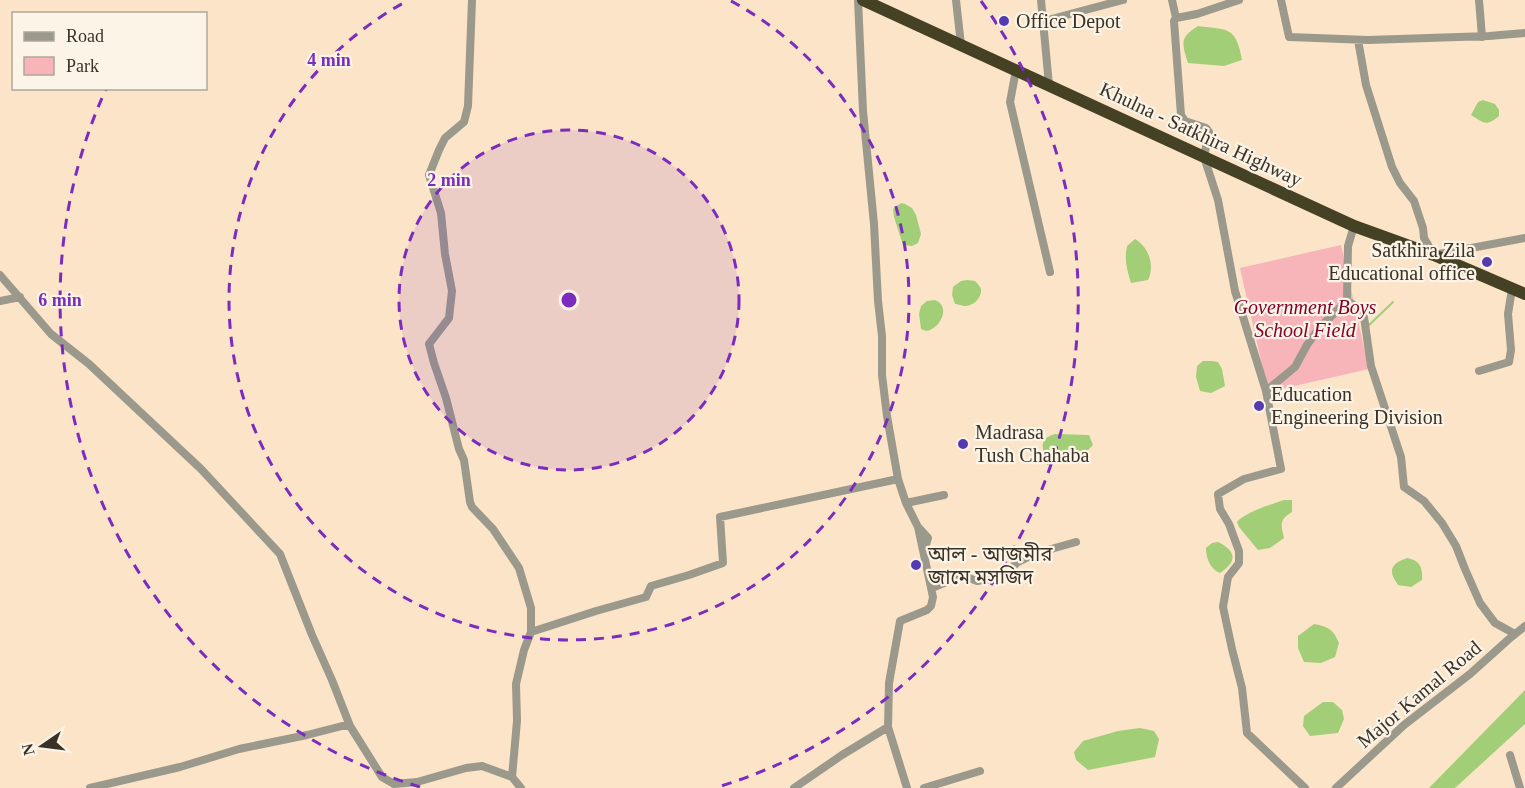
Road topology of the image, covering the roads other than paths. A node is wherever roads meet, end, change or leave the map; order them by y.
1 (472, 0) edge
2 (858, 0) edge
3 (863, 0) edge
4 (956, 0) edge
5 (1041, 0) edge
6 (1123, 0) edge
7 (1172, 0) edge
8 (1239, 0) edge
9 (1281, 0) edge
10 (1479, 0) edge
11 (1176, 18) junction
12 (1044, 21) junction
13 (1525, 33) edge
14 (1482, 37) junction
15 (1358, 40) junction
16 (961, 45) junction
17 (1016, 70) junction
18 (1049, 85) junction
19 (1204, 157) junction
20 (1354, 226) junction
21 (1525, 238) edge
22 (1434, 255) junction
23 (1050, 272) dead end
24 (0, 275) edge
25 (1512, 289) junction
26 (1525, 294) edge
27 (20, 297) junction
28 (0, 301) edge
29 (1347, 301) junction
30 (1479, 371) dead end
31 (1266, 391) junction
32 (898, 479) junction
33 (944, 495) dead end
34 (906, 503) junction
35 (1076, 542) dead end
36 (932, 588) junction
37 (1525, 626) edge
38 (531, 632) junction
39 (1515, 634) junction
40 (350, 726) junction
41 (888, 727) junction
42 (1510, 755) dead end
43 (980, 771) dead end
44 (382, 777) junction
45 (512, 777) junction
46 (90, 788) edge
47 (385, 788) edge
48 (521, 788) edge
49 (794, 788) edge
50 (907, 788) edge
51 (924, 788) edge
52 (1305, 788) edge
53 (1336, 788) edge
54 (1520, 788) edge

1 - 38 street
2 - 32 street
3 - 16 highway, Khulna - Satkhira Highway
4 - 16 street
5 - 12 street
6 - 12 street
7 - 11 street
8 - 11 street
9 - 15 street
10 - 14 street
11 - 19 street
12 - 18 street
13 - 14 street
14 - 15 street
15 - 22 street
16 - 17 highway, Khulna - Satkhira Highway
17 - 18 highway, Khulna - Satkhira Highway
17 - 23 street
18 - 19 highway, Khulna - Satkhira Highway
19 - 20 highway, Khulna - Satkhira Highway
19 - 31 street
20 - 22 highway, Khulna - Satkhira Highway
20 - 29 street
21 - 22 street
22 - 25 highway, Khulna - Satkhira Highway
24 - 27 street
25 - 26 highway, Khulna - Satkhira Highway
25 - 30 street
27 - 28 street
27 - 40 street
29 - 31 street
29 - 39 street
31 - 52 street
32 - 34 street
32 - 38 street
33 - 34 street
34 - 36 street
35 - 36 street
36 - 41 street
37 - 39 street, Major Kamal Road
38 - 45 street
39 - 53 street, Major Kamal Road
40 - 44 street
40 - 46 street
41 - 49 street
41 - 50 street
42 - 54 street
43 - 51 street
44 - 45 street
44 - 47 street
45 - 48 street

